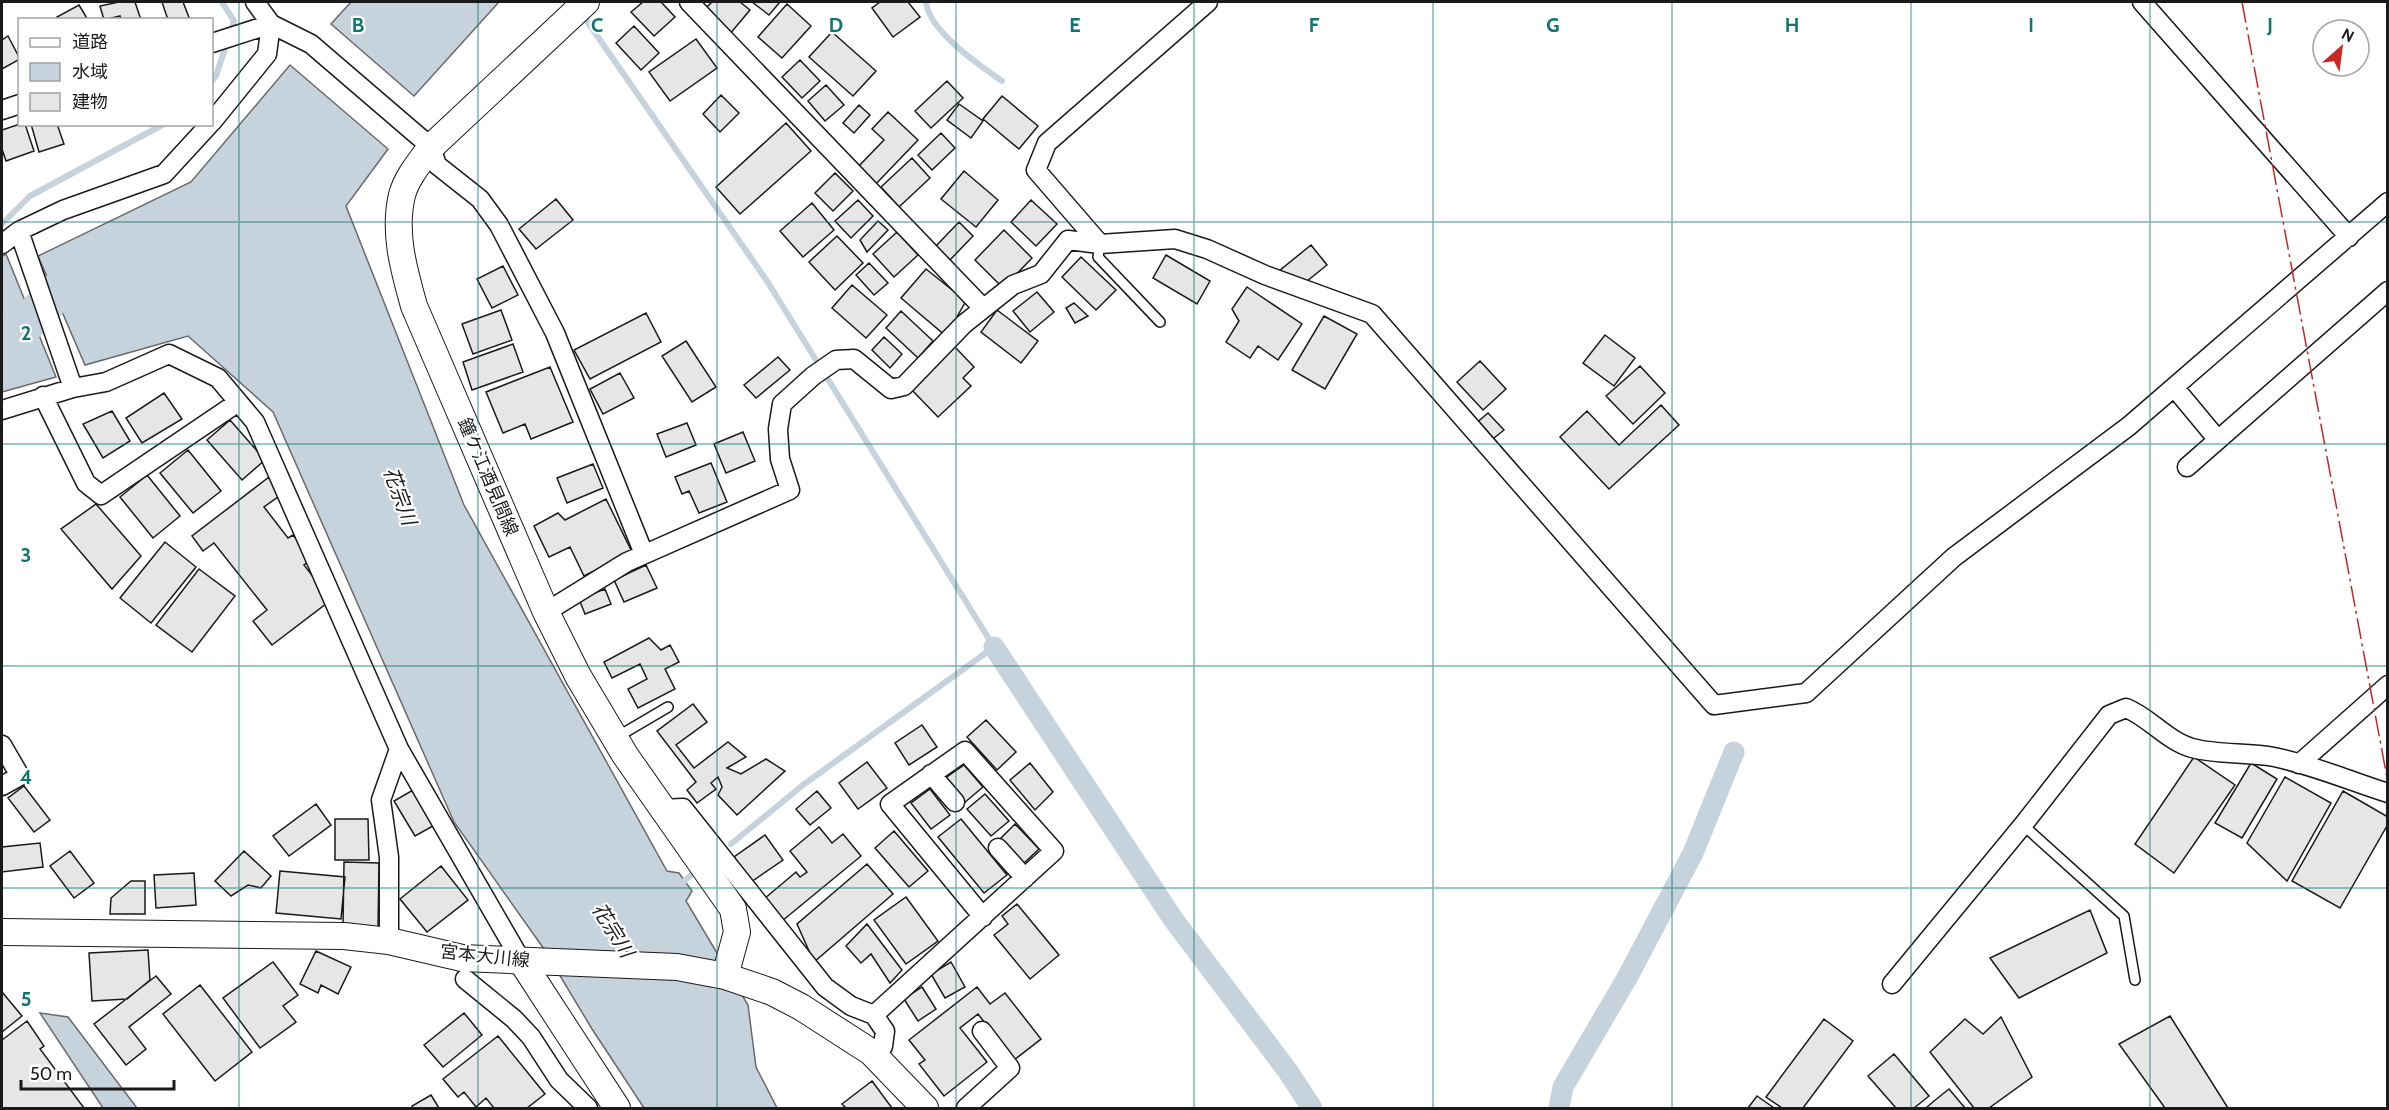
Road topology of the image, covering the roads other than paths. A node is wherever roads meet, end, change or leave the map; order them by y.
1 (255, 2) edge
2 (689, 2) edge
3 (1209, 2) edge
4 (2142, 2) edge
5 (580, 7) edge
6 (271, 24) junction
7 (213, 43) edge
8 (213, 121) edge
9 (208, 126) edge
10 (431, 147) junction
11 (2388, 202) edge
12 (19, 231) junction
13 (2349, 237) junction
14 (2, 244) edge
15 (1100, 244) junction
16 (2388, 291) edge
17 (983, 308) junction
18 (1160, 322) dead end
19 (2174, 387) junction
20 (73, 388) junction
21 (43, 396) junction
22 (231, 407) dead end
23 (2, 410) edge
24 (2218, 440) junction
25 (2187, 467) dead end
26 (644, 554) junction
27 (546, 612) junction
28 (2388, 685) edge
29 (668, 707) dead end
30 (615, 738) junction
31 (2, 745) edge
32 (399, 749) junction
33 (2299, 764) junction
34 (931, 774) junction
35 (2, 786) edge
36 (2388, 793) edge
37 (955, 802) dead end
38 (661, 808) junction
39 (2023, 825) junction
40 (998, 848) dead end
41 (1025, 878) junction
42 (983, 917) junction
43 (2, 933) edge
44 (389, 941) junction
45 (530, 962) junction
46 (733, 973) junction
47 (465, 979) dead end
48 (2135, 980) dead end
49 (1892, 984) dead end
50 (874, 1015) junction
51 (982, 1031) dead end
52 (871, 1052) junction
53 (588, 1108) edge
54 (617, 1108) edge
55 (925, 1108) edge
56 (966, 1108) edge

1 - 6 street
2 - 17 street
3 - 15 street
4 - 13 street
5 - 10 main road, 鐘ケ江酒見間線
6 - 7 street
6 - 8 street
6 - 10 street
9 - 12 street
10 - 26 street
10 - 27 main road, 鐘ケ江酒見間線
11 - 13 street
12 - 14 street
12 - 20 street
13 - 19 street
15 - 17 street
15 - 18 lane
15 - 19 street
16 - 24 street
17 - 26 street
19 - 24 street
20 - 21 street
20 - 32 street
21 - 22 street
21 - 23 street
24 - 25 street
26 - 27 street
27 - 30 main road, 鐘ケ江酒見間線
28 - 33 street
29 - 30 lane
30 - 38 main road, 鐘ケ江酒見間線
31 - 35 street
32 - 44 street
32 - 45 street
33 - 36 street
33 - 39 street
34 - 37 street
34 - 41 street
34 - 42 street
38 - 46 main road, 鐘ケ江酒見間線
38 - 50 street
39 - 48 lane
39 - 49 street
40 - 41 street
41 - 42 street
42 - 50 street
43 - 44 main road, 宮本大川線
44 - 45 main road, 宮本大川線
45 - 46 main road, 宮本大川線
45 - 54 main road
46 - 52 main road, 宮本大川線
47 - 53 street
50 - 52 street
51 - 56 street
52 - 55 main road, 宮本大川線

